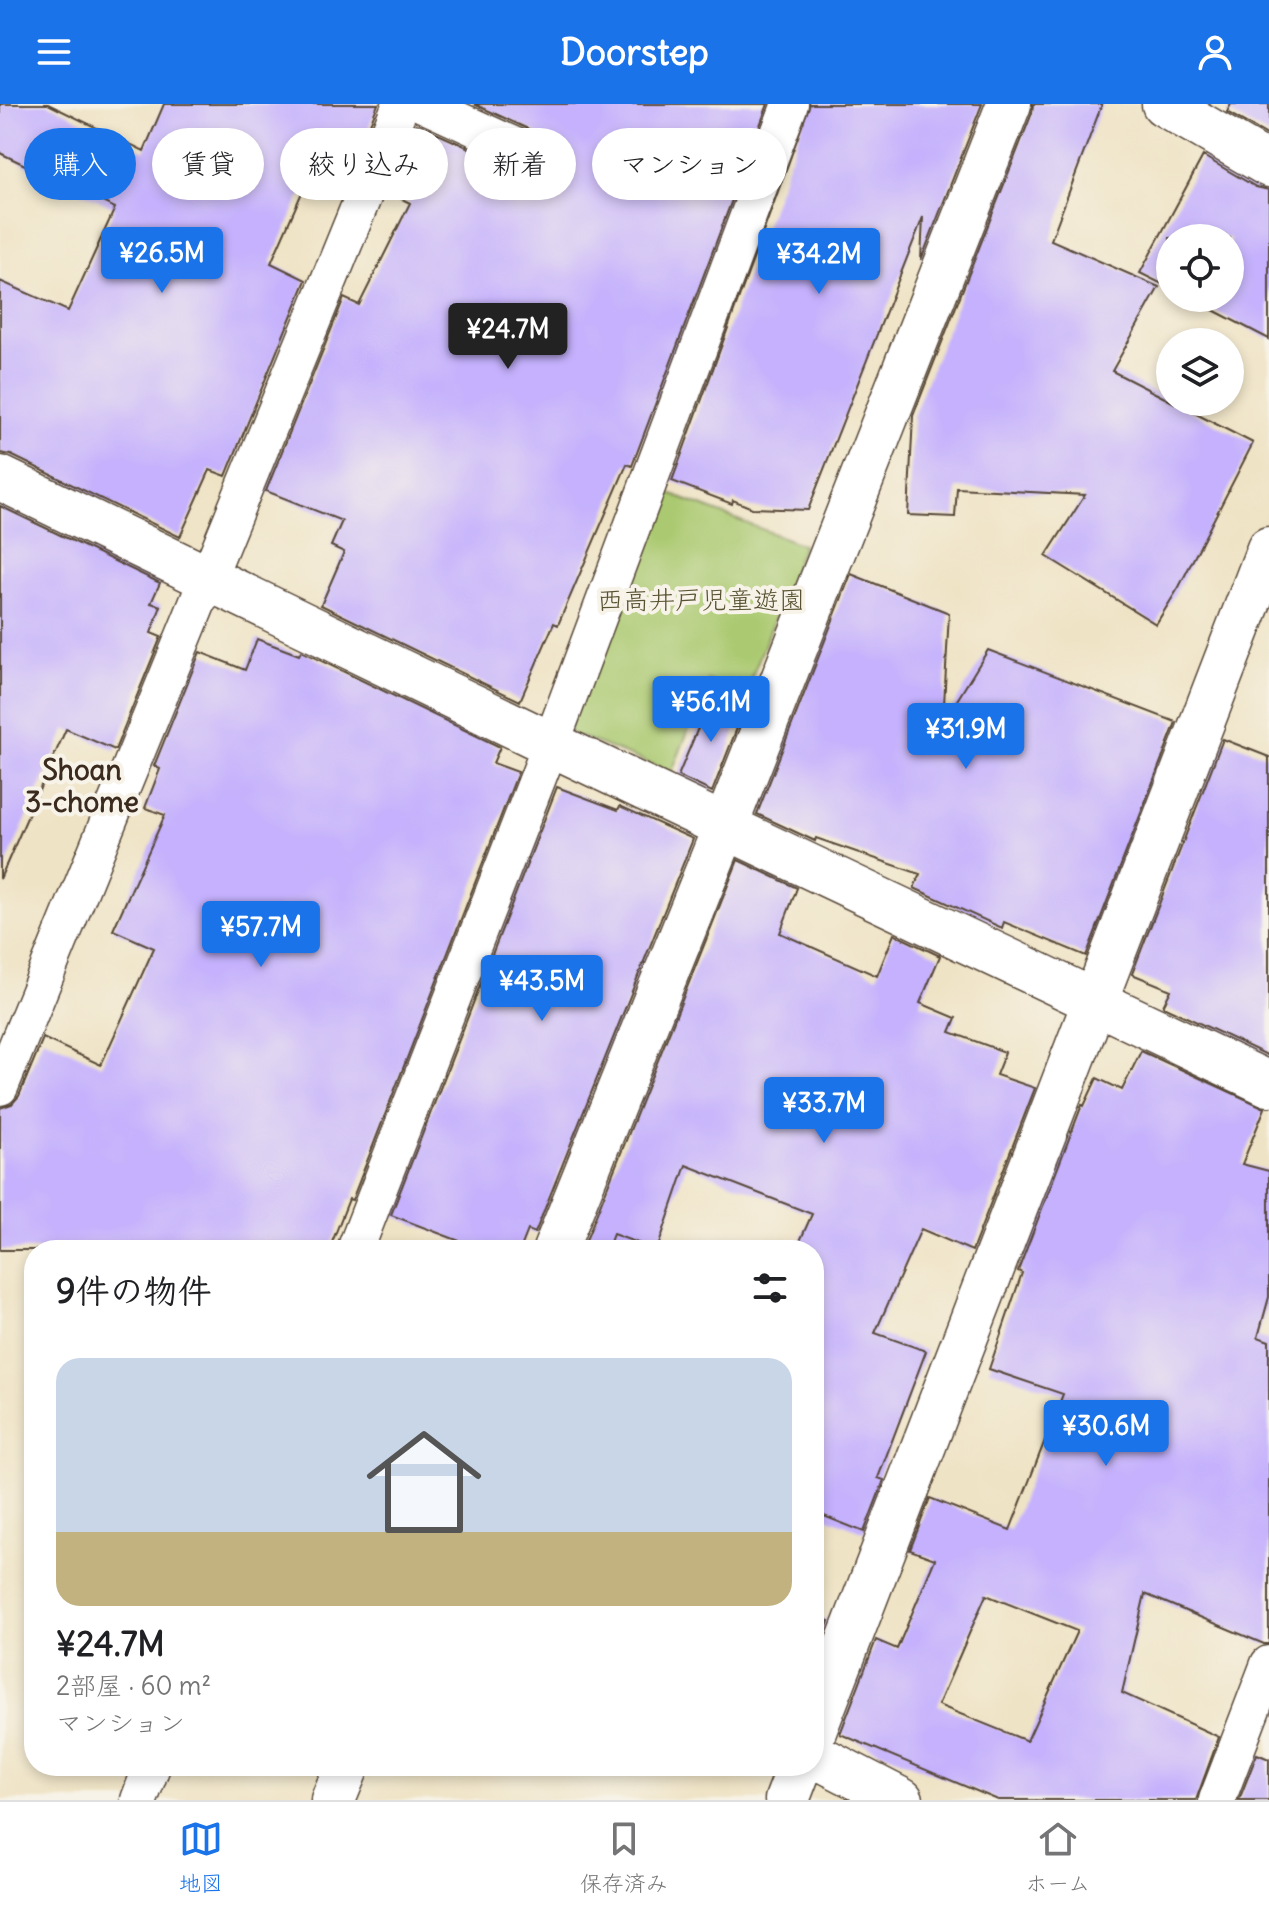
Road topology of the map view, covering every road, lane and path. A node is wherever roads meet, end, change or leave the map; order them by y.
1 (401, 104) edge
2 (423, 104) edge
3 (790, 104) edge
4 (1009, 104) edge
5 (1164, 104) edge
6 (476, 128) edge
7 (1269, 165) edge
8 (0, 478) edge
9 (1269, 549) edge
10 (209, 578) junction
11 (551, 744) junction
12 (725, 827) junction
13 (1096, 1002) junction
14 (1269, 1084) edge
15 (0, 1087) edge
16 (359, 1240) edge
17 (559, 1240) edge
18 (1269, 1664) edge
19 (824, 1705) edge
20 (824, 1760) edge
21 (148, 1776) edge
22 (343, 1776) edge
23 (796, 1776) edge
24 (139, 1800) edge
25 (333, 1800) edge
26 (787, 1800) edge
27 (901, 1800) edge
28 (1217, 1800) edge

1 - 10 lane
2 - 6 lane
3 - 11 lane
4 - 12 street
5 - 7 street
8 - 10 street
9 - 13 street
10 - 11 street
10 - 15 lane
11 - 12 street
11 - 16 lane
12 - 13 street
12 - 17 street
13 - 14 street
13 - 19 street
18 - 28 lane
20 - 27 street
21 - 24 lane
22 - 25 street
23 - 26 street

